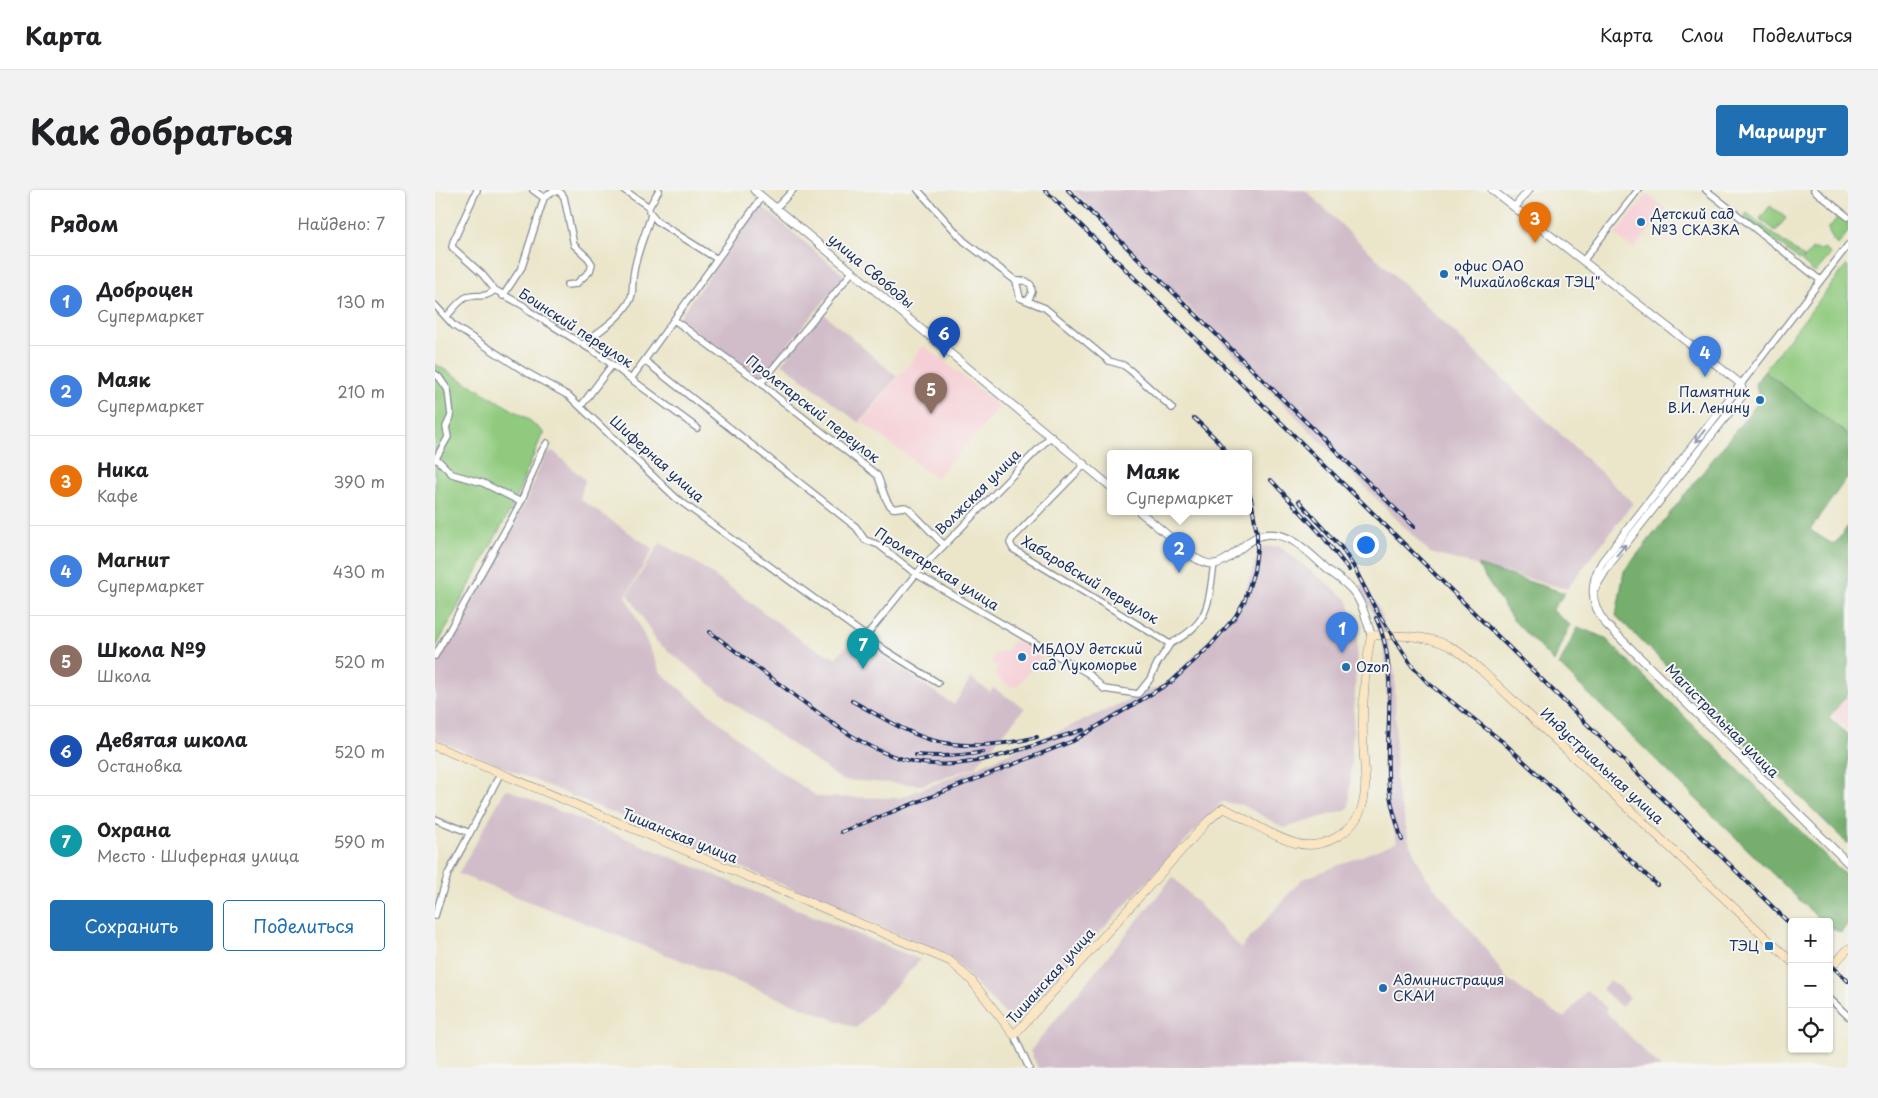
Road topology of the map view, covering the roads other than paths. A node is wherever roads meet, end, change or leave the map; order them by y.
1 (477, 190) edge
2 (533, 190) edge
3 (554, 190) edge
4 (624, 190) edge
5 (659, 190) edge
6 (754, 190) edge
7 (793, 190) edge
8 (918, 190) edge
9 (1493, 190) edge
10 (1529, 190) edge
11 (1706, 190) edge
12 (1814, 190) edge
13 (1636, 193) edge
14 (762, 197) junction
15 (544, 198) junction
16 (649, 207) junction
17 (1515, 207) junction
18 (776, 208) junction
19 (651, 215) junction
20 (1848, 217) edge
21 (1848, 245) edge
22 (717, 259) junction
23 (1583, 260) junction
24 (853, 271) junction
25 (1016, 280) junction
26 (1820, 280) junction
27 (567, 285) dead end
28 (495, 290) junction
29 (503, 296) junction
30 (1028, 301) junction
31 (435, 305) edge
32 (446, 317) junction
33 (674, 320) junction
34 (583, 345) junction
35 (645, 361) junction
36 (613, 365) junction
37 (435, 374) edge
38 (631, 379) junction
39 (761, 383) junction
40 (1741, 384) junction
41 (581, 406) junction
42 (1172, 408) dead end
43 (697, 428) dead end
44 (1051, 436) junction
45 (547, 443) dead end
46 (436, 460) edge
47 (1085, 464) junction
48 (1107, 483) edge
49 (521, 502) junction
50 (1144, 515) edge
51 (943, 544) junction
52 (1214, 564) junction
53 (916, 574) junction
54 (1371, 635) junction
55 (866, 636) junction
56 (1170, 644) junction
57 (435, 656) edge
58 (938, 683) dead end
59 (435, 746) edge
60 (500, 774) junction
61 (435, 819) edge
62 (470, 833) junction
63 (1848, 863) edge
64 (435, 916) edge
65 (1848, 949) edge
66 (1788, 958) edge
67 (1833, 965) edge
68 (1833, 1002) edge
69 (1848, 1016) edge
70 (1014, 1035) junction
71 (1029, 1068) edge

1 - 28 street, Боинский переулок
2 - 15 street
3 - 15 street
3 - 27 street
4 - 16 street
5 - 16 street
6 - 14 street, улица Свободы
7 - 18 street
8 - 25 street
9 - 17 street
10 - 17 street
11 - 26 street
12 - 20 street
13 - 23 street
14 - 18 street, улица Свободы
14 - 22 street, Боинский переулок
15 - 29 street
16 - 19 street
17 - 23 street
18 - 24 street, улица Свободы
19 - 22 street
19 - 34 street
21 - 26 street
22 - 33 street, Боинский переулок
23 - 40 street
24 - 39 street
24 - 44 street, улица Свободы
25 - 30 street
25 - 30 street
26 - 40 street
28 - 29 street, Боинский переулок
28 - 32 street
29 - 34 street, Боинский переулок
30 - 42 street
31 - 32 street, Шиферная улица
32 - 41 street, Шиферная улица
33 - 35 street, Боинский переулок
33 - 39 street, Пролетарский переулок
34 - 36 street, Боинский переулок
35 - 38 street, Боинский переулок
35 - 53 street, Пролетарская улица
36 - 38 street, Боинский переулок
36 - 41 street
37 - 46 street
38 - 43 street
39 - 51 street, Пролетарский переулок
40 - 63 street, Магистральная улица
41 - 55 street, Шиферная улица
44 - 47 street, улица Свободы
44 - 51 street, Волжская улица
45 - 49 street
46 - 49 street
47 - 48 street, улица Свободы
47 - 56 street, Хабаровский переулок
49 - 57 street
50 - 52 street
51 - 53 street, Волжская улица
52 - 54 street
52 - 56 street
53 - 55 street, Волжская улица
53 - 56 street, Пролетарская улица
54 - 66 main road, Индустриальная улица
54 - 70 main road, Тишанская улица
55 - 58 street, Шиферная улица
59 - 60 main road, Тишанская улица
60 - 62 street
60 - 70 main road, Тишанская улица
61 - 62 street
62 - 64 street
65 - 67 main road
68 - 69 street
70 - 71 street

